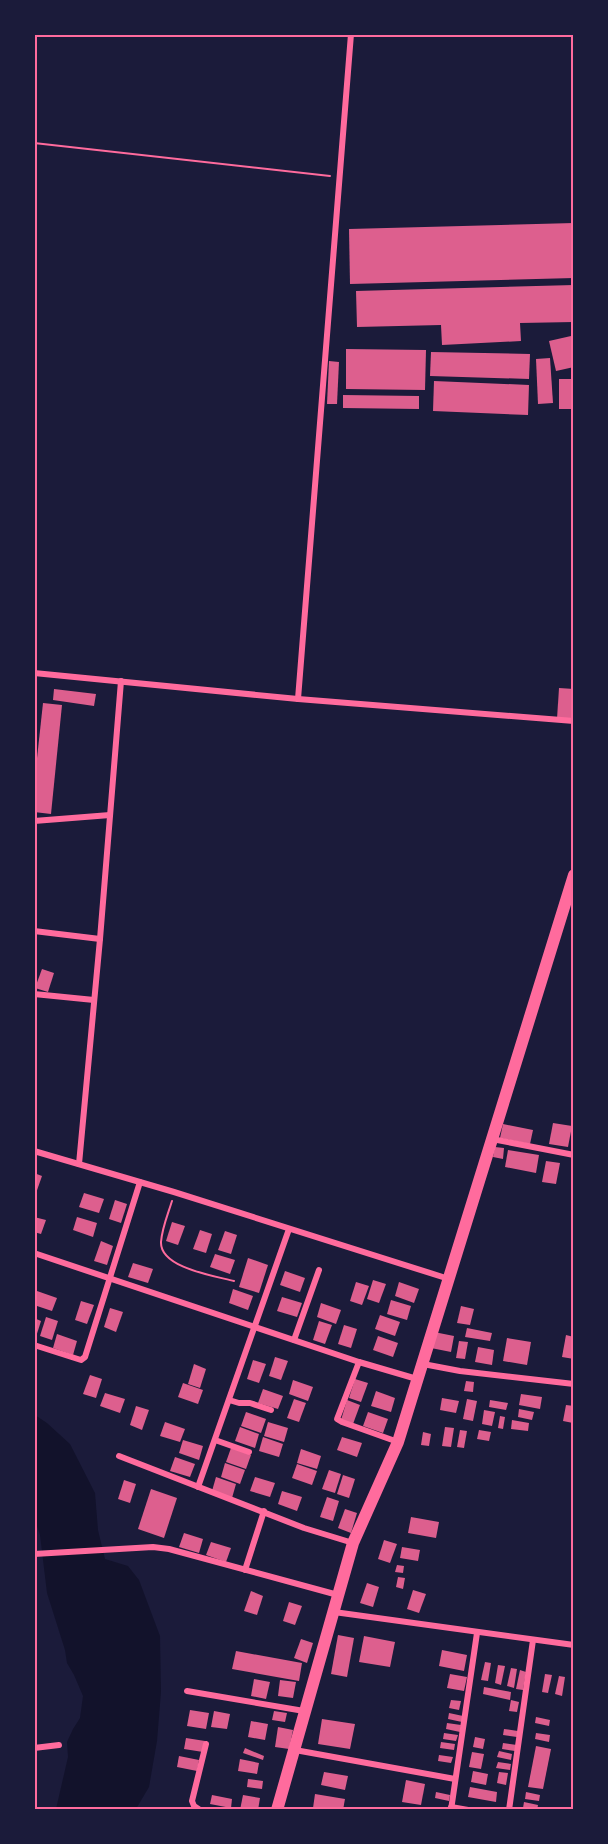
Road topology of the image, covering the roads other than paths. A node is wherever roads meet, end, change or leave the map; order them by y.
1 (351, 34) edge
2 (34, 673) edge
3 (121, 681) junction
4 (298, 699) junction
5 (573, 721) edge
6 (110, 815) junction
7 (34, 821) edge
8 (573, 875) edge
9 (34, 931) edge
10 (100, 939) junction
11 (34, 994) edge
12 (94, 1000) junction
13 (492, 1139) junction
14 (34, 1151) edge
15 (573, 1155) edge
16 (79, 1164) junction
17 (140, 1182) junction
18 (289, 1229) junction
19 (34, 1253) edge
20 (318, 1270) dead end
21 (109, 1279) junction
22 (448, 1279) junction
23 (254, 1327) junction
24 (294, 1340) junction
25 (34, 1345) edge
26 (359, 1362) junction
27 (422, 1364) junction
28 (417, 1380) junction
29 (573, 1384) edge
30 (229, 1400) junction
31 (271, 1410) dead end
32 (215, 1440) junction
33 (398, 1442) junction
34 (249, 1452) dead end
35 (119, 1456) dead end
36 (198, 1487) junction
37 (264, 1511) junction
38 (353, 1543) junction
39 (34, 1554) edge
40 (245, 1570) junction
41 (338, 1595) junction
42 (333, 1612) junction
43 (477, 1633) junction
44 (533, 1640) junction
45 (573, 1645) edge
46 (187, 1691) dead end
47 (304, 1711) junction
48 (206, 1744) dead end
49 (59, 1745) dead end
50 (34, 1748) edge
51 (295, 1750) junction
52 (455, 1779) junction
53 (451, 1808) edge
54 (200, 1809) edge
55 (277, 1809) edge
56 (468, 1809) edge
57 (509, 1809) edge

1 - 4 street
2 - 3 street
3 - 4 street
3 - 6 street
4 - 5 street
6 - 7 street
6 - 10 street
8 - 13 main road
9 - 10 street
10 - 12 street
11 - 12 street
12 - 16 street
13 - 15 street
13 - 22 main road
14 - 16 street
16 - 17 street
17 - 18 street
17 - 21 street
18 - 22 street
18 - 23 street
19 - 21 street
20 - 24 street
21 - 23 street
21 - 25 street
22 - 27 main road
23 - 24 street
23 - 30 street
24 - 26 street
26 - 28 street
26 - 33 street
27 - 28 main road
27 - 29 street
28 - 33 main road
30 - 31 street
30 - 32 street
32 - 34 street
32 - 36 street
33 - 38 main road
35 - 36 street
36 - 37 street
37 - 38 street
37 - 40 street
38 - 41 main road
39 - 40 street
40 - 41 street
41 - 42 main road
42 - 43 street
42 - 47 main road
43 - 44 street
43 - 52 street
44 - 45 street
44 - 57 street
46 - 47 street
47 - 51 main road
48 - 54 street
49 - 50 street
51 - 52 street
51 - 55 main road
52 - 53 street
53 - 56 street

